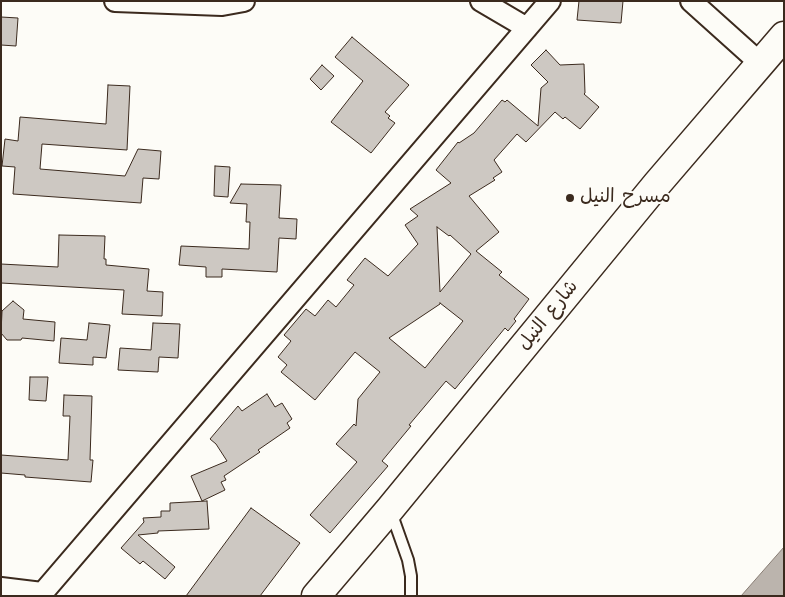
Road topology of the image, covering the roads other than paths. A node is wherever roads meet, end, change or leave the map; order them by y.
1 (115, 1) edge
2 (244, 1) edge
3 (481, 1) edge
4 (550, 1) edge
5 (691, 1) edge
6 (527, 28) junction
7 (784, 36) edge
8 (760, 63) junction
9 (390, 509) junction
10 (1, 588) edge
11 (41, 594) edge
12 (316, 596) edge
13 (410, 596) edge

1 - 2 street
3 - 6 street
4 - 6 street
5 - 8 street
6 - 11 street
7 - 8 main road, شارع النيل
8 - 9 main road, شارع النيل
9 - 12 main road, شارع النيل
9 - 13 lane
10 - 11 street

